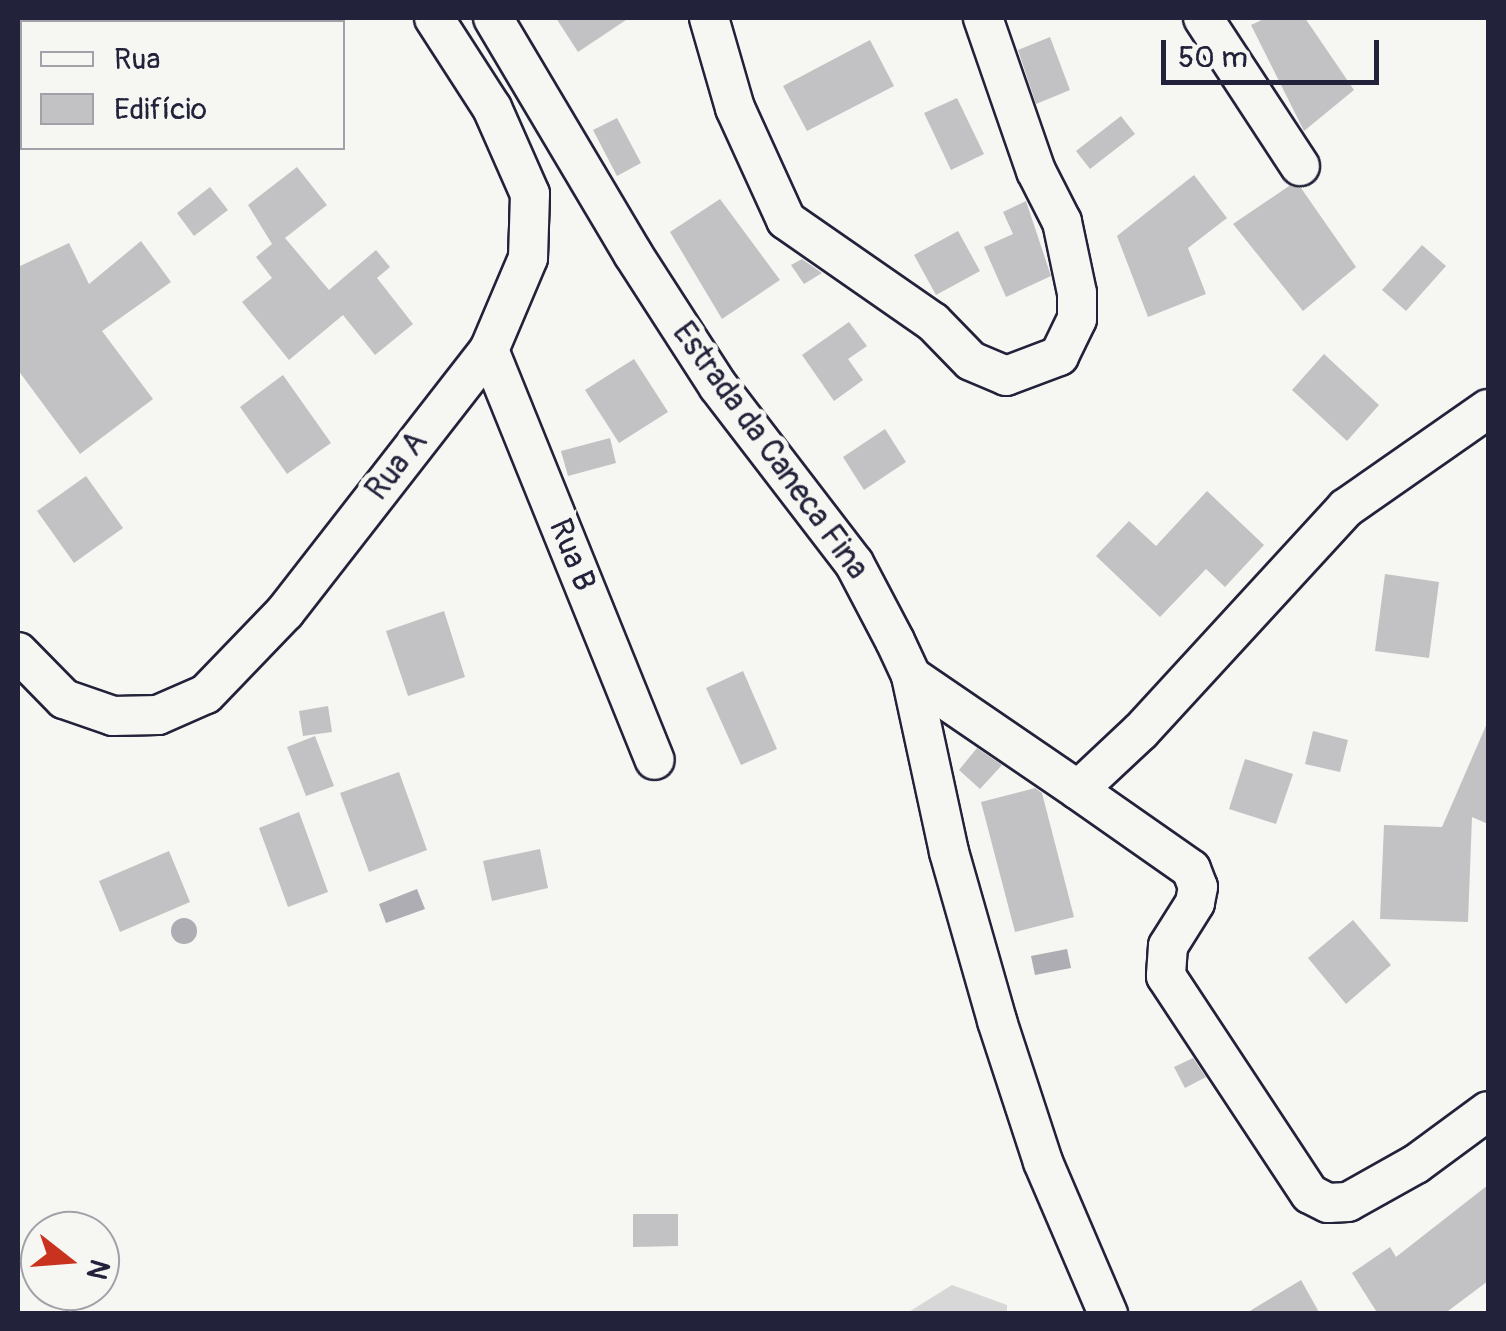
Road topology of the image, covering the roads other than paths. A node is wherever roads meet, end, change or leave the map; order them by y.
1 (434, 18) edge
2 (492, 18) edge
3 (709, 18) edge
4 (983, 18) edge
5 (1203, 18) edge
6 (1300, 166) dead end
7 (490, 350) junction
8 (1479, 423) edge
9 (18, 652) edge
10 (911, 676) junction
11 (655, 760) dead end
12 (1078, 790) junction
13 (1488, 1111) edge
14 (1108, 1314) edge

1 - 7 street, Rua A
2 - 10 street, Estrada da Caneca Fina
3 - 4 street
5 - 6 street
7 - 9 street, Rua A
7 - 11 street, Rua B
8 - 12 street
10 - 12 street
10 - 14 street, Estrada da Caneca Fina
12 - 13 street

